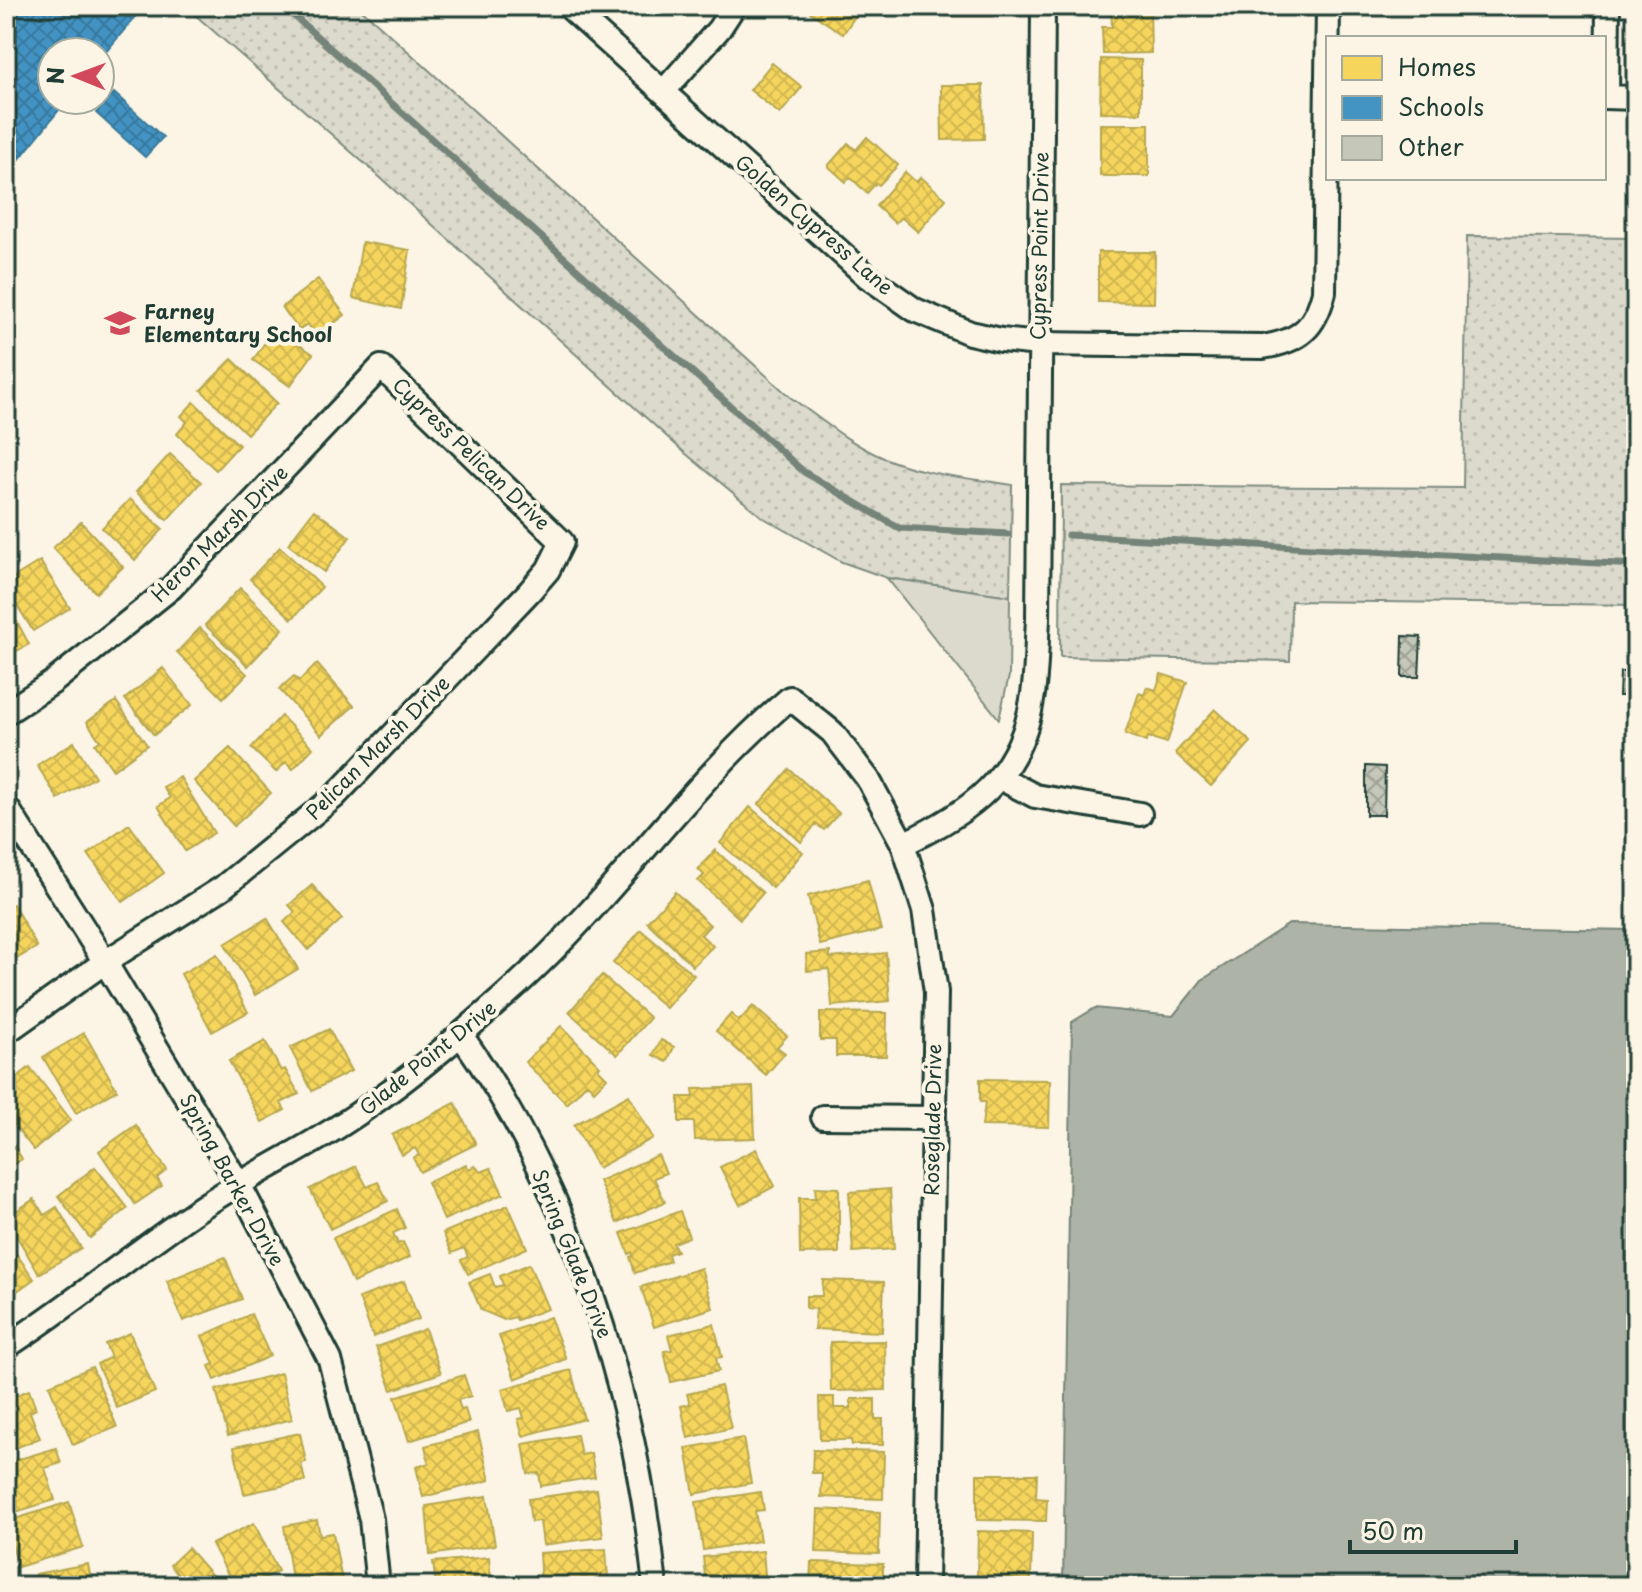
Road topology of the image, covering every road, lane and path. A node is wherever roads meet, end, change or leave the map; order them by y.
1 (568, 6) edge
2 (734, 6) edge
3 (1043, 6) edge
4 (1328, 6) edge
5 (1608, 6) edge
6 (1328, 36) edge
7 (1606, 67) edge
8 (663, 92) junction
9 (1606, 97) edge
10 (1636, 98) edge
11 (1326, 159) edge
12 (1039, 344) junction
13 (381, 367) joint
14 (562, 542) joint
15 (790, 698) joint
16 (6, 713) edge
17 (1000, 778) junction
18 (6, 806) edge
19 (1140, 814) dead end
20 (903, 844) junction
21 (105, 962) junction
22 (6, 1032) edge
23 (461, 1035) junction
24 (823, 1117) dead end
25 (933, 1118) junction
26 (240, 1186) junction
27 (6, 1347) edge
28 (378, 1586) edge
29 (655, 1586) edge
30 (926, 1586) edge

1 - 8 street, Golden Cypress Lane
2 - 8 street
3 - 12 street, Cypress Point Drive
4 - 6 street
5 - 7 street
8 - 12 street, Golden Cypress Lane
9 - 10 street
11 - 12 street, Golden Cypress Lane
12 - 17 street, Cypress Point Drive
13 - 14 street, Cypress Pelican Drive
13 - 16 street, Heron Marsh Drive
14 - 21 street, Pelican Marsh Drive
15 - 20 street, Roseglade Drive
15 - 23 street, Glade Point Drive
17 - 19 street
17 - 20 street
18 - 21 street, Spring Barker Drive
20 - 25 street, Roseglade Drive
21 - 22 street, Pelican Marsh Drive
21 - 26 street, Spring Barker Drive
23 - 26 street, Glade Point Drive
23 - 29 street, Spring Glade Drive
24 - 25 street
25 - 30 street, Roseglade Drive
26 - 27 street, Glade Point Drive
26 - 28 street, Spring Barker Drive

